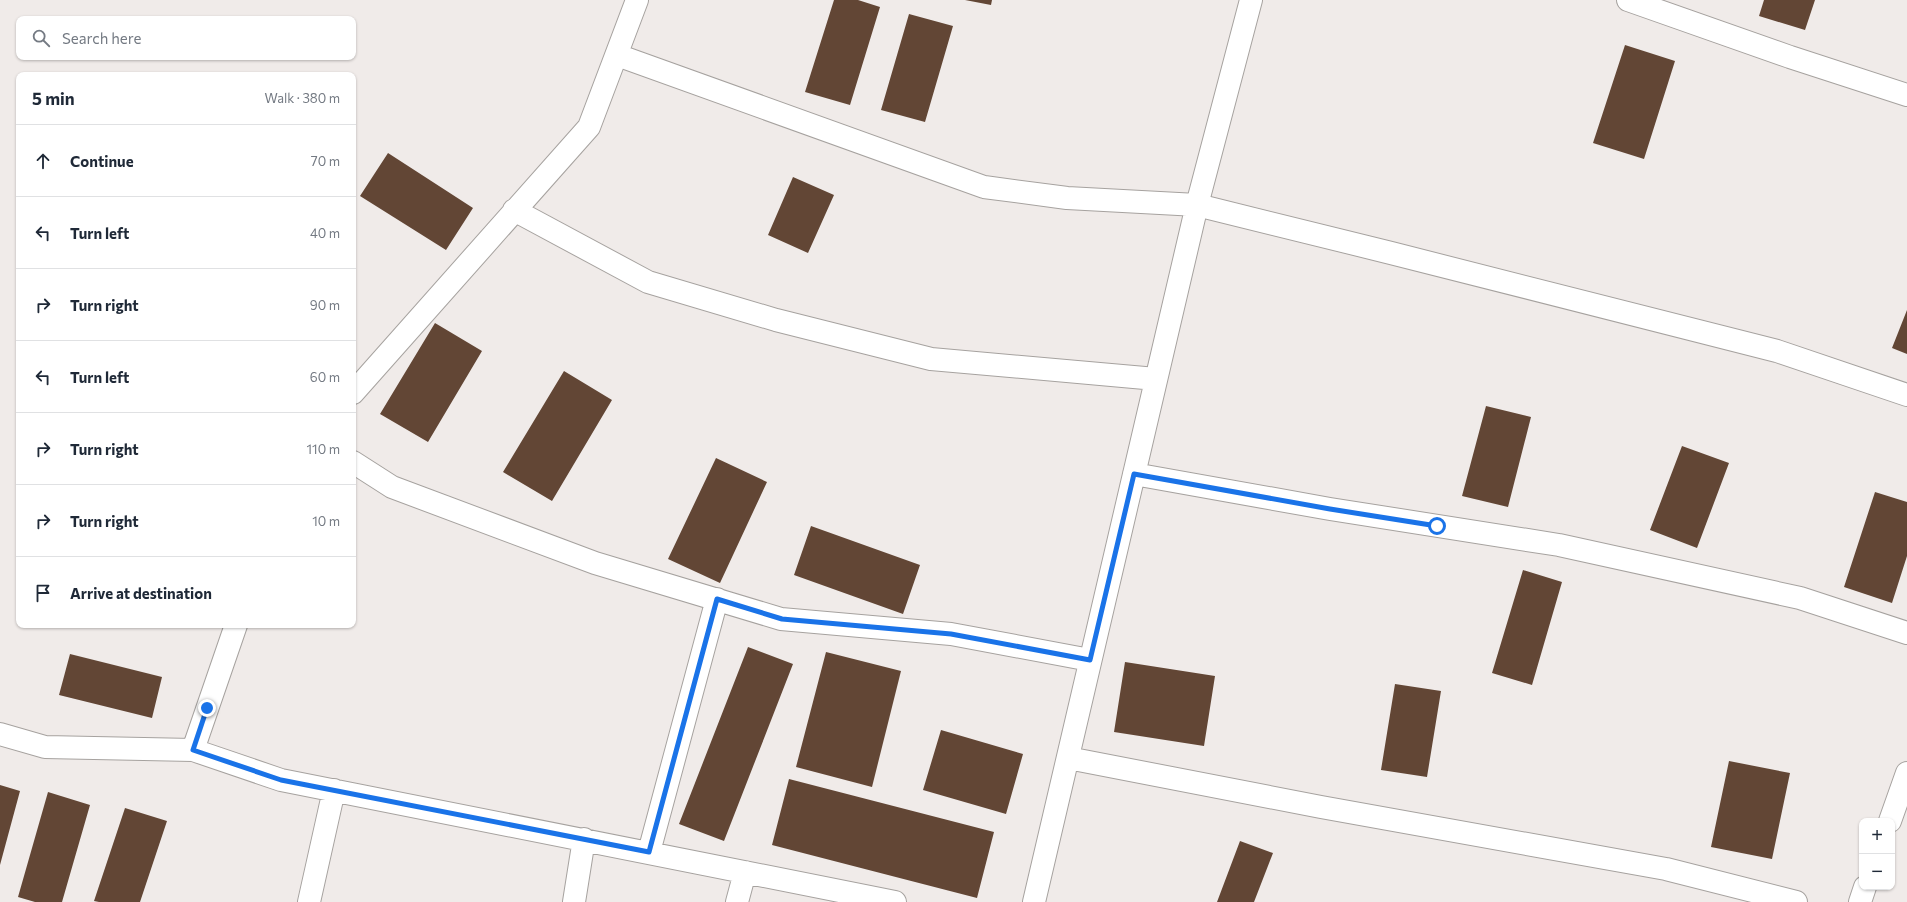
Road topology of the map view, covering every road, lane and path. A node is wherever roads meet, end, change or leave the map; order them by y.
1 (637, 0) edge
2 (1251, 0) edge
3 (1628, 0) edge
4 (617, 55) junction
5 (1907, 95) edge
6 (1197, 206) junction
7 (514, 210) junction
8 (1156, 379) junction
9 (356, 390) edge
10 (1907, 395) edge
11 (356, 464) edge
12 (1134, 474) junction
13 (717, 599) junction
14 (235, 628) edge
15 (1907, 633) edge
16 (1090, 660) junction
17 (0, 734) edge
18 (193, 750) junction
19 (1068, 758) junction
20 (1907, 773) edge
21 (334, 790) junction
22 (1891, 818) edge
23 (584, 839) junction
24 (649, 852) junction
25 (745, 872) junction
26 (1865, 890) edge
27 (309, 902) edge
28 (574, 902) edge
29 (736, 902) edge
30 (895, 902) edge
31 (1034, 902) edge
32 (1796, 902) edge
33 (1860, 902) edge

1 - 4 street
2 - 6 street
3 - 5 street
4 - 6 street
4 - 7 street
6 - 8 street
6 - 10 street
7 - 8 street
7 - 9 street
8 - 12 street
11 - 13 street
12 - 15 street
12 - 16 street
13 - 16 street
13 - 24 street
14 - 18 street
16 - 19 street
17 - 18 street
18 - 21 street
19 - 31 street
19 - 32 street
20 - 22 street
21 - 23 street
21 - 27 street
23 - 24 street
23 - 28 street
24 - 25 street
25 - 29 street
25 - 30 street
26 - 33 street

